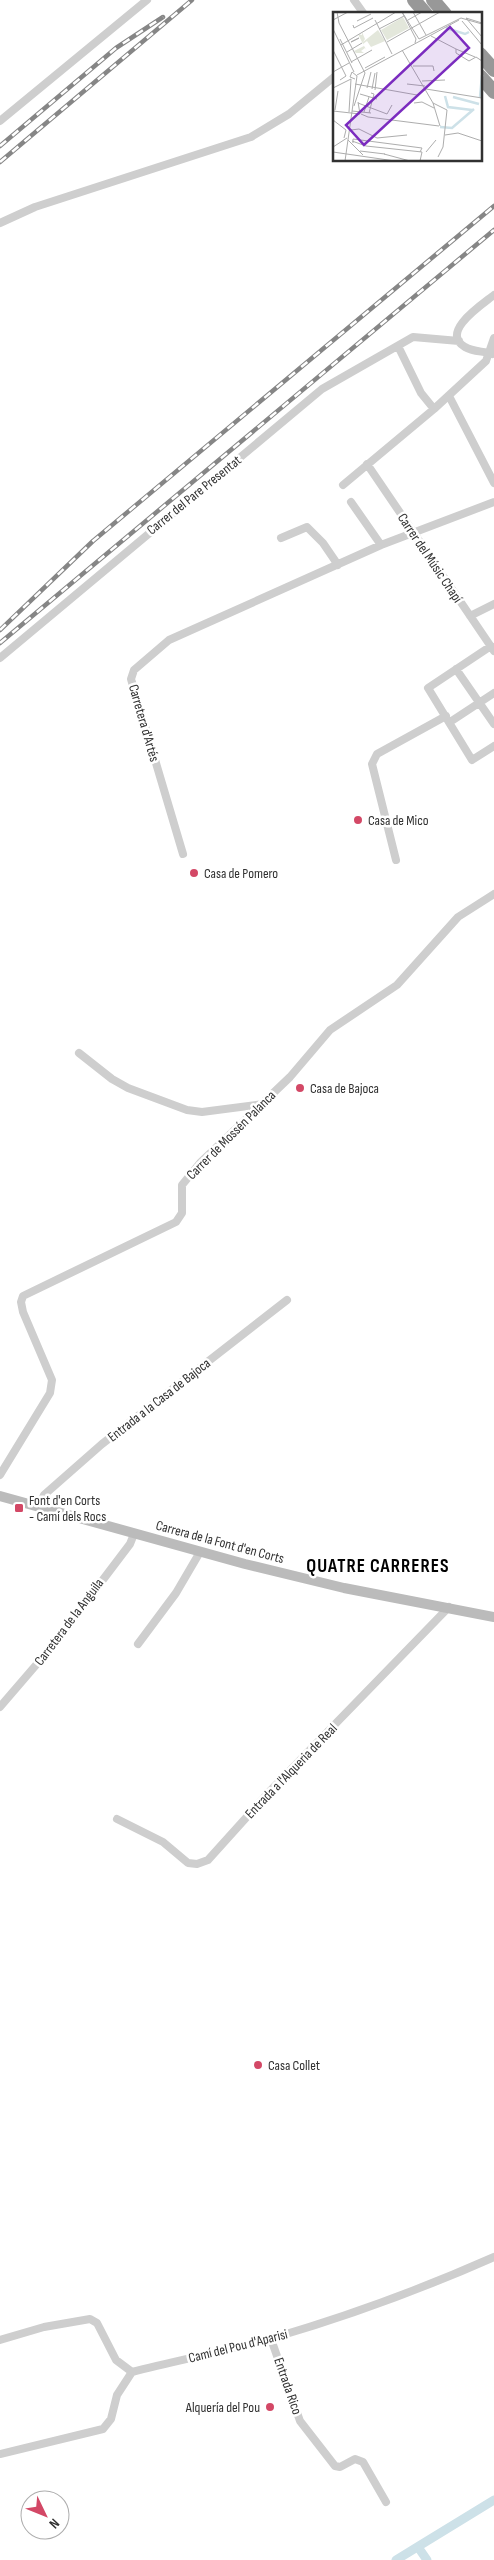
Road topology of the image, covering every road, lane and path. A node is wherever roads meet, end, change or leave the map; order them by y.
1 (147, 0) edge
2 (354, 0) edge
3 (414, 0) edge
4 (433, 0) edge
5 (363, 12) edge
6 (424, 12) edge
7 (443, 12) edge
8 (482, 56) edge
9 (494, 70) edge
10 (333, 78) edge
11 (482, 78) edge
12 (494, 92) edge
13 (0, 121) edge
14 (0, 223) edge
15 (494, 295) edge
16 (494, 338) edge
17 (459, 341) junction
18 (398, 346) junction
19 (492, 354) edge
20 (449, 396) junction
21 (434, 409) junction
22 (367, 464) junction
23 (494, 482) edge
24 (343, 485) dead end
25 (351, 502) dead end
26 (494, 502) edge
27 (413, 533) junction
28 (281, 538) dead end
29 (381, 545) junction
30 (338, 565) junction
31 (494, 604) edge
32 (470, 616) junction
33 (492, 649) edge
34 (0, 658) edge
35 (456, 669) junction
36 (494, 693) edge
37 (479, 702) junction
38 (448, 719) junction
39 (494, 724) edge
40 (494, 746) edge
41 (183, 854) dead end
42 (396, 860) dead end
43 (494, 894) edge
44 (79, 1053) dead end
45 (262, 1104) junction
46 (287, 1300) dead end
47 (0, 1475) edge
48 (0, 1496) edge
49 (39, 1507) junction
50 (134, 1534) junction
51 (200, 1552) junction
52 (449, 1607) junction
53 (494, 1617) edge
54 (138, 1644) dead end
55 (0, 1707) edge
56 (117, 1819) dead end
57 (494, 2257) edge
58 (271, 2339) junction
59 (0, 2340) edge
60 (132, 2372) junction
61 (0, 2454) edge
62 (386, 2502) dead end

1 - 13 street
2 - 5 street
3 - 6 highway
4 - 7 highway
8 - 9 highway
10 - 14 street
11 - 12 highway
15 - 17 street
16 - 19 street
17 - 18 street, Carrer del Pare Presentat
17 - 19 street, Carrer del Pare Presentat
18 - 21 street
18 - 34 street, Carrer del Pare Presentat
19 - 20 street
20 - 21 street
20 - 23 street
21 - 22 street
22 - 24 street
22 - 27 street, Carrer del Músic Chapí
25 - 29 street
26 - 27 street, Carretera d'Artés
27 - 29 street, Carretera d'Artés
27 - 32 street, Carrer del Músic Chapí
28 - 30 street
29 - 30 street, Carretera d'Artés
30 - 41 street, Carretera d'Artés
31 - 32 street
32 - 33 street, Carrer del Músic Chapí
33 - 35 street
35 - 37 street
35 - 38 street
36 - 37 street
37 - 38 street
37 - 39 street
38 - 40 street
38 - 42 street
43 - 45 street, Carrer de Mossén Palanca
44 - 45 street
45 - 47 street, Carrer de Mossén Palanca
46 - 49 street, Entrada a la Casa de Bajoca
48 - 49 street, Carrera de la Font d'en Corts
49 - 50 street, Carrera de la Font d'en Corts
50 - 51 street, Carrera de la Font d'en Corts
50 - 55 street, Carretera de la Anguila
51 - 52 street, Carrera de la Font d'en Corts
51 - 54 street
52 - 53 street, Carrera de la Font d'en Corts
52 - 56 street, Entrada a l'Alqueria de Real
57 - 58 street, Camí del Pou d'Aparisi
58 - 60 street, Camí del Pou d'Aparisi
58 - 62 street, Entrada Rico
59 - 60 street
60 - 61 street

